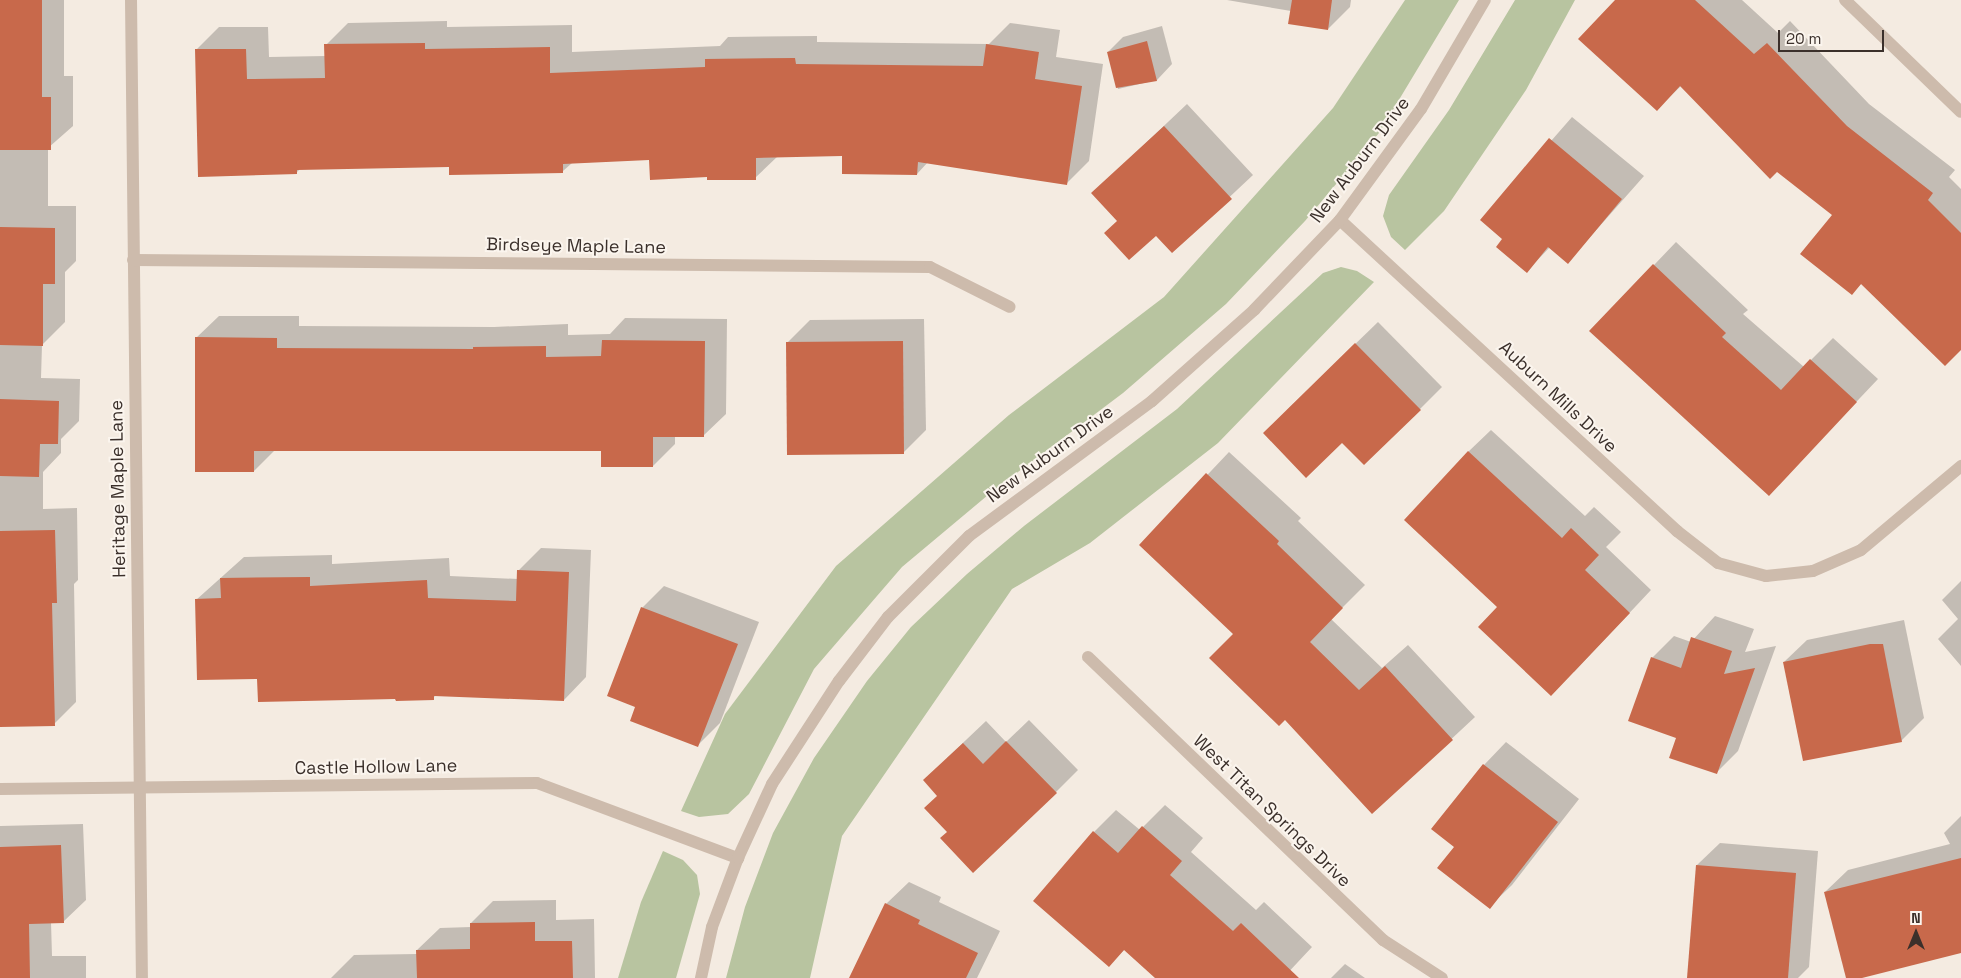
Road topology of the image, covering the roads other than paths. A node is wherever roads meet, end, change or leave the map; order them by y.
1 (131, 0) edge
2 (1485, 0) edge
3 (1845, 0) edge
4 (1961, 112) edge
5 (1340, 220) junction
6 (133, 260) junction
7 (1010, 307) dead end
8 (1961, 466) edge
9 (1088, 657) dead end
10 (139, 788) junction
11 (0, 789) edge
12 (738, 858) junction
13 (142, 978) edge
14 (701, 978) edge
15 (1442, 978) edge

1 - 6 street, Heritage Maple Lane
2 - 5 street, New Auburn Drive
3 - 4 street
5 - 8 street, Auburn Mills Drive
5 - 12 street, New Auburn Drive
6 - 7 street, Birdseye Maple Lane
6 - 10 street, Heritage Maple Lane
9 - 15 street, West Titan Springs Drive
10 - 11 street, Castle Hollow Lane
10 - 12 street, Castle Hollow Lane
10 - 13 street, Heritage Maple Lane
12 - 14 street, New Auburn Drive

